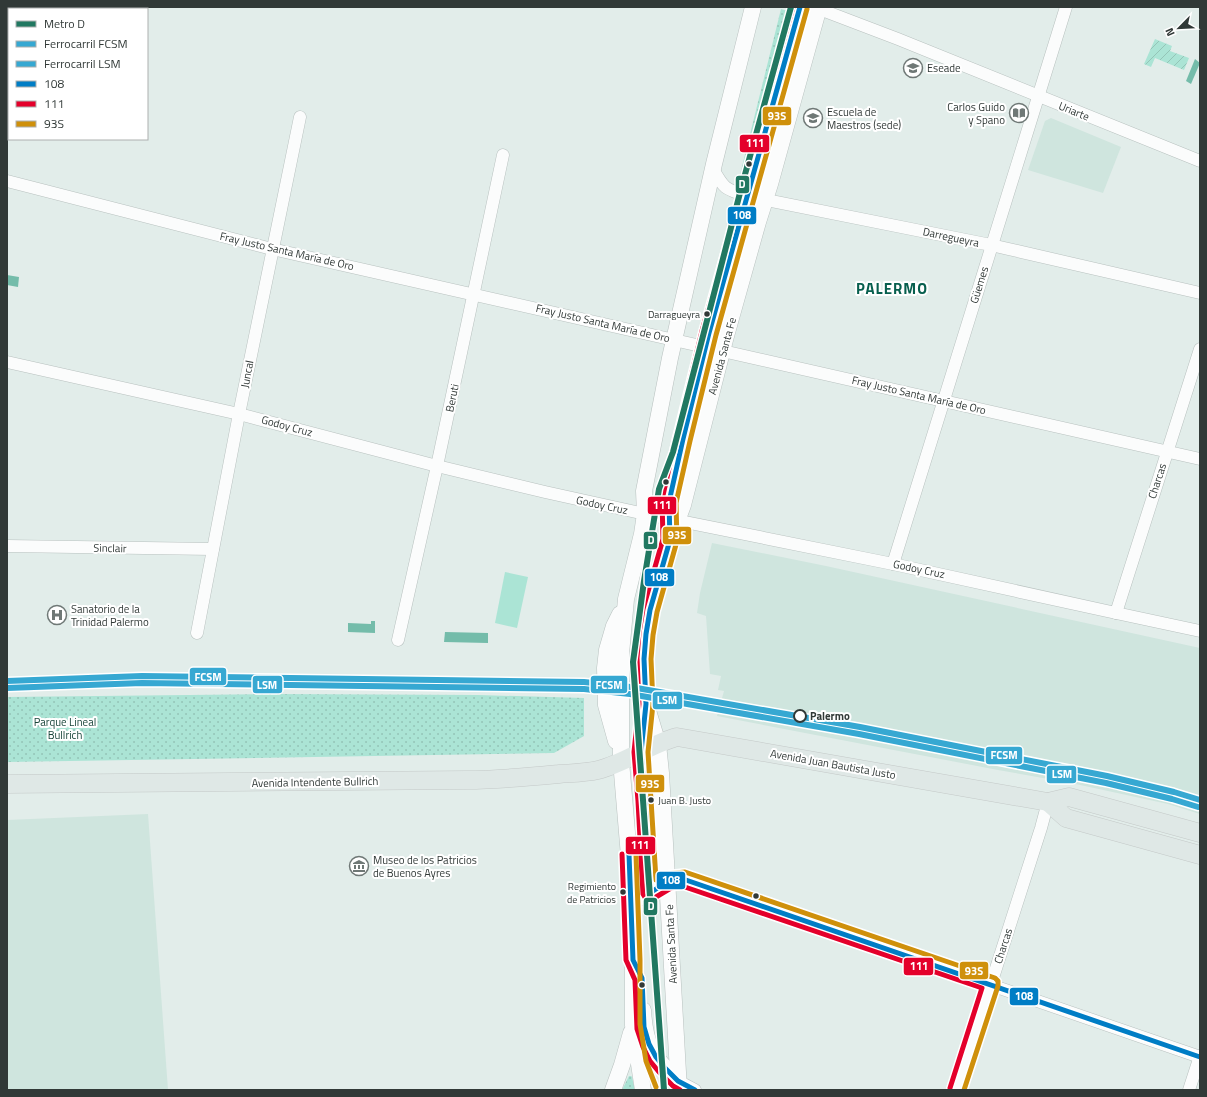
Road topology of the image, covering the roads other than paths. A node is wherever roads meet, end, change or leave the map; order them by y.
1 (753, 7) edge
2 (1066, 7) edge
3 (817, 8) edge
4 (1038, 97) junction
5 (300, 116) dead end
6 (503, 155) dead end
7 (1200, 161) edge
8 (713, 169) junction
9 (7, 181) edge
10 (766, 199) junction
11 (991, 246) junction
12 (272, 249) junction
13 (1200, 293) edge
14 (474, 294) junction
15 (674, 339) junction
16 (1200, 349) edge
17 (723, 350) junction
18 (7, 362) edge
19 (943, 400) junction
20 (239, 414) junction
21 (1167, 452) junction
22 (1200, 459) edge
23 (437, 466) junction
24 (645, 514) junction
25 (677, 521) junction
26 (7, 546) edge
27 (213, 549) junction
28 (893, 564) junction
29 (1116, 613) junction
30 (1200, 631) edge
31 (197, 633) dead end
32 (398, 640) dead end
33 (658, 744) junction
34 (621, 761) junction
35 (7, 784) edge
36 (1048, 802) junction
37 (1200, 833) edge
38 (1200, 855) edge
39 (668, 881) junction
40 (630, 906) junction
41 (633, 960) junction
42 (991, 984) junction
43 (633, 1025) junction
44 (1200, 1057) edge
45 (679, 1086) edge
46 (613, 1090) edge
47 (643, 1090) edge
48 (695, 1090) edge
49 (957, 1090) edge
50 (1189, 1090) edge

1 - 8 main road
2 - 4 street, Güemes
3 - 4 street, Uriarte
3 - 10 main road, Avenida Santa Fe
4 - 7 street, Uriarte
4 - 11 street, Güemes
5 - 12 street, Juncal
6 - 14 street, Beruti
8 - 10 street, Darregueyra
8 - 15 main road
9 - 12 street, Fray Justo Santa María de Oro
10 - 11 street, Darregueyra
10 - 17 main road, Avenida Santa Fe
11 - 13 street, Darregueyra
11 - 19 street, Güemes
12 - 14 street, Fray Justo Santa María de Oro
12 - 20 street, Juncal
14 - 15 street, Fray Justo Santa María de Oro
14 - 23 street, Beruti
15 - 17 street, Fray Justo Santa María de Oro
15 - 24 main road
16 - 21 street, Charcas
17 - 19 street, Fray Justo Santa María de Oro
17 - 25 main road, Avenida Santa Fe
18 - 20 street, Godoy Cruz
19 - 21 street, Fray Justo Santa María de Oro
19 - 28 street, Güemes
20 - 23 street, Godoy Cruz
20 - 27 street, Juncal
21 - 22 street, Fray Justo Santa María de Oro
21 - 29 street, Charcas
23 - 24 street, Godoy Cruz
23 - 32 street, Beruti
24 - 25 street, Godoy Cruz
24 - 34 main road
25 - 28 street, Godoy Cruz
25 - 33 main road, Avenida Santa Fe
26 - 27 street, Sinclair
27 - 31 street, Juncal
28 - 29 street, Godoy Cruz
29 - 30 street, Godoy Cruz
33 - 34 main road, Avenida Juan Bautista Justo
33 - 36 main road, Avenida Juan Bautista Justo
33 - 39 main road, Avenida Santa Fe
34 - 35 main road, Avenida Intendente Bullrich
34 - 40 main road
36 - 37 main road, Avenida Juan Bautista Justo
36 - 38 main road
36 - 42 street, Charcas
39 - 40 street
39 - 42 street
39 - 45 main road, Avenida Santa Fe
40 - 41 main road
41 - 43 main road
41 - 45 main road
42 - 44 street
42 - 49 street, Charcas
43 - 46 main road
43 - 47 main road
44 - 50 street
45 - 48 street

